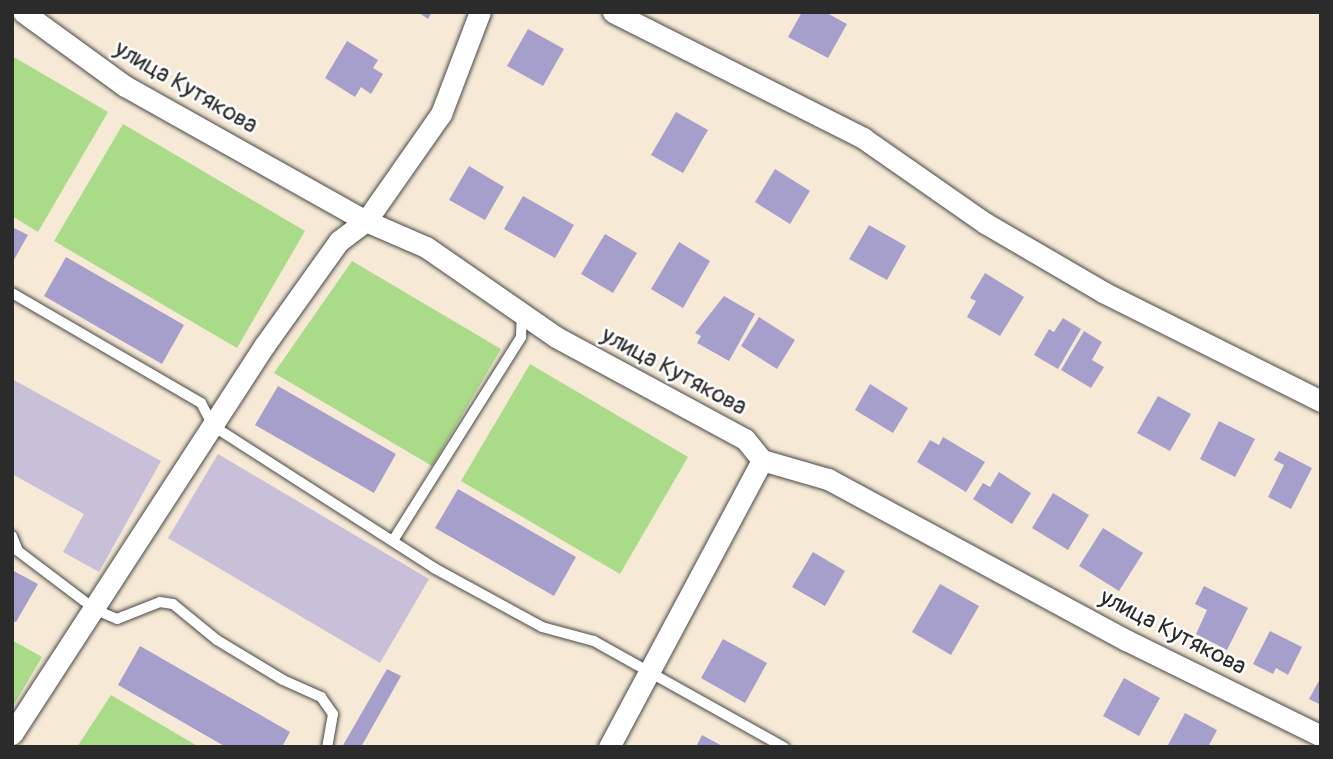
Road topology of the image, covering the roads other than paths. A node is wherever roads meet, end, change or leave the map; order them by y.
1 (23, 12) edge
2 (480, 12) edge
3 (613, 12) edge
4 (366, 221) junction
5 (12, 293) edge
6 (522, 314) junction
7 (1321, 401) edge
8 (213, 426) junction
9 (762, 460) junction
10 (12, 536) edge
11 (394, 539) junction
12 (96, 610) junction
13 (649, 671) junction
14 (12, 734) edge
15 (1321, 736) edge
16 (327, 747) edge
17 (609, 747) edge
18 (784, 747) edge

1 - 4 street, улица Кутякова
2 - 4 street
3 - 7 street
4 - 6 street, улица Кутякова
4 - 8 street
5 - 8 lane
6 - 9 street, улица Кутякова
6 - 11 lane
8 - 11 lane
8 - 12 street
9 - 13 street
9 - 15 street, улица Кутякова
10 - 12 lane
11 - 13 lane
12 - 14 street
12 - 16 lane
13 - 17 street
13 - 18 lane

